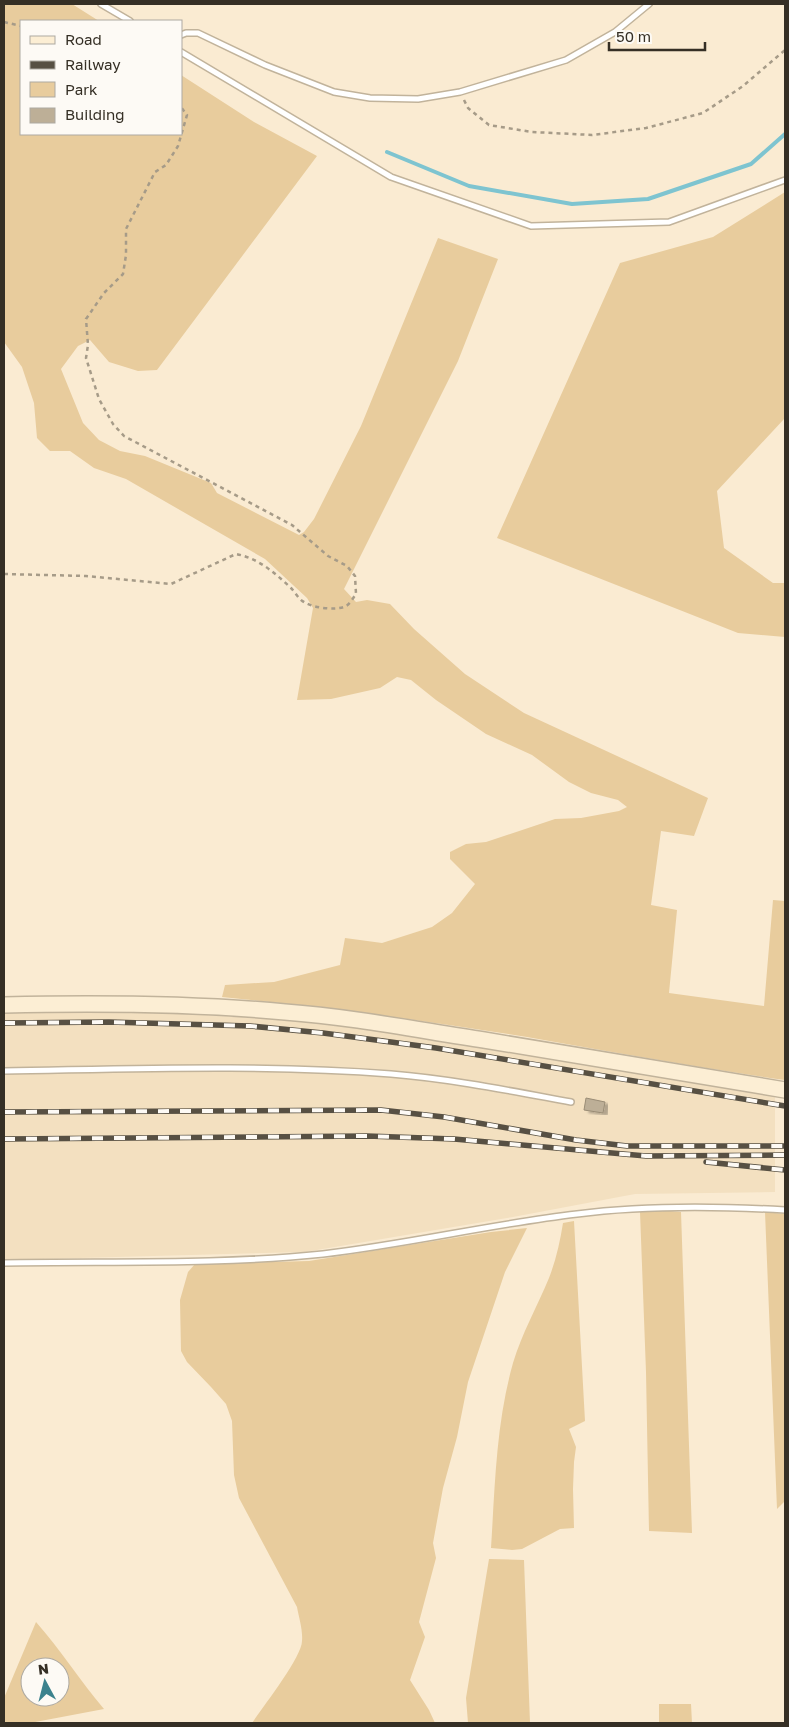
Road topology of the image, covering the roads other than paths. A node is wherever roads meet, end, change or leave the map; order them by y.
1 (101, 4) edge
2 (650, 4) edge
3 (128, 20) edge
4 (182, 35) edge
5 (182, 53) edge
6 (785, 180) edge
7 (4, 1005) edge
8 (4, 1071) edge
9 (785, 1090) edge
10 (571, 1102) dead end
11 (785, 1210) edge
12 (4, 1263) edge

1 - 3 lane
2 - 4 lane
5 - 6 lane
7 - 9 main road
8 - 10 lane
11 - 12 lane

